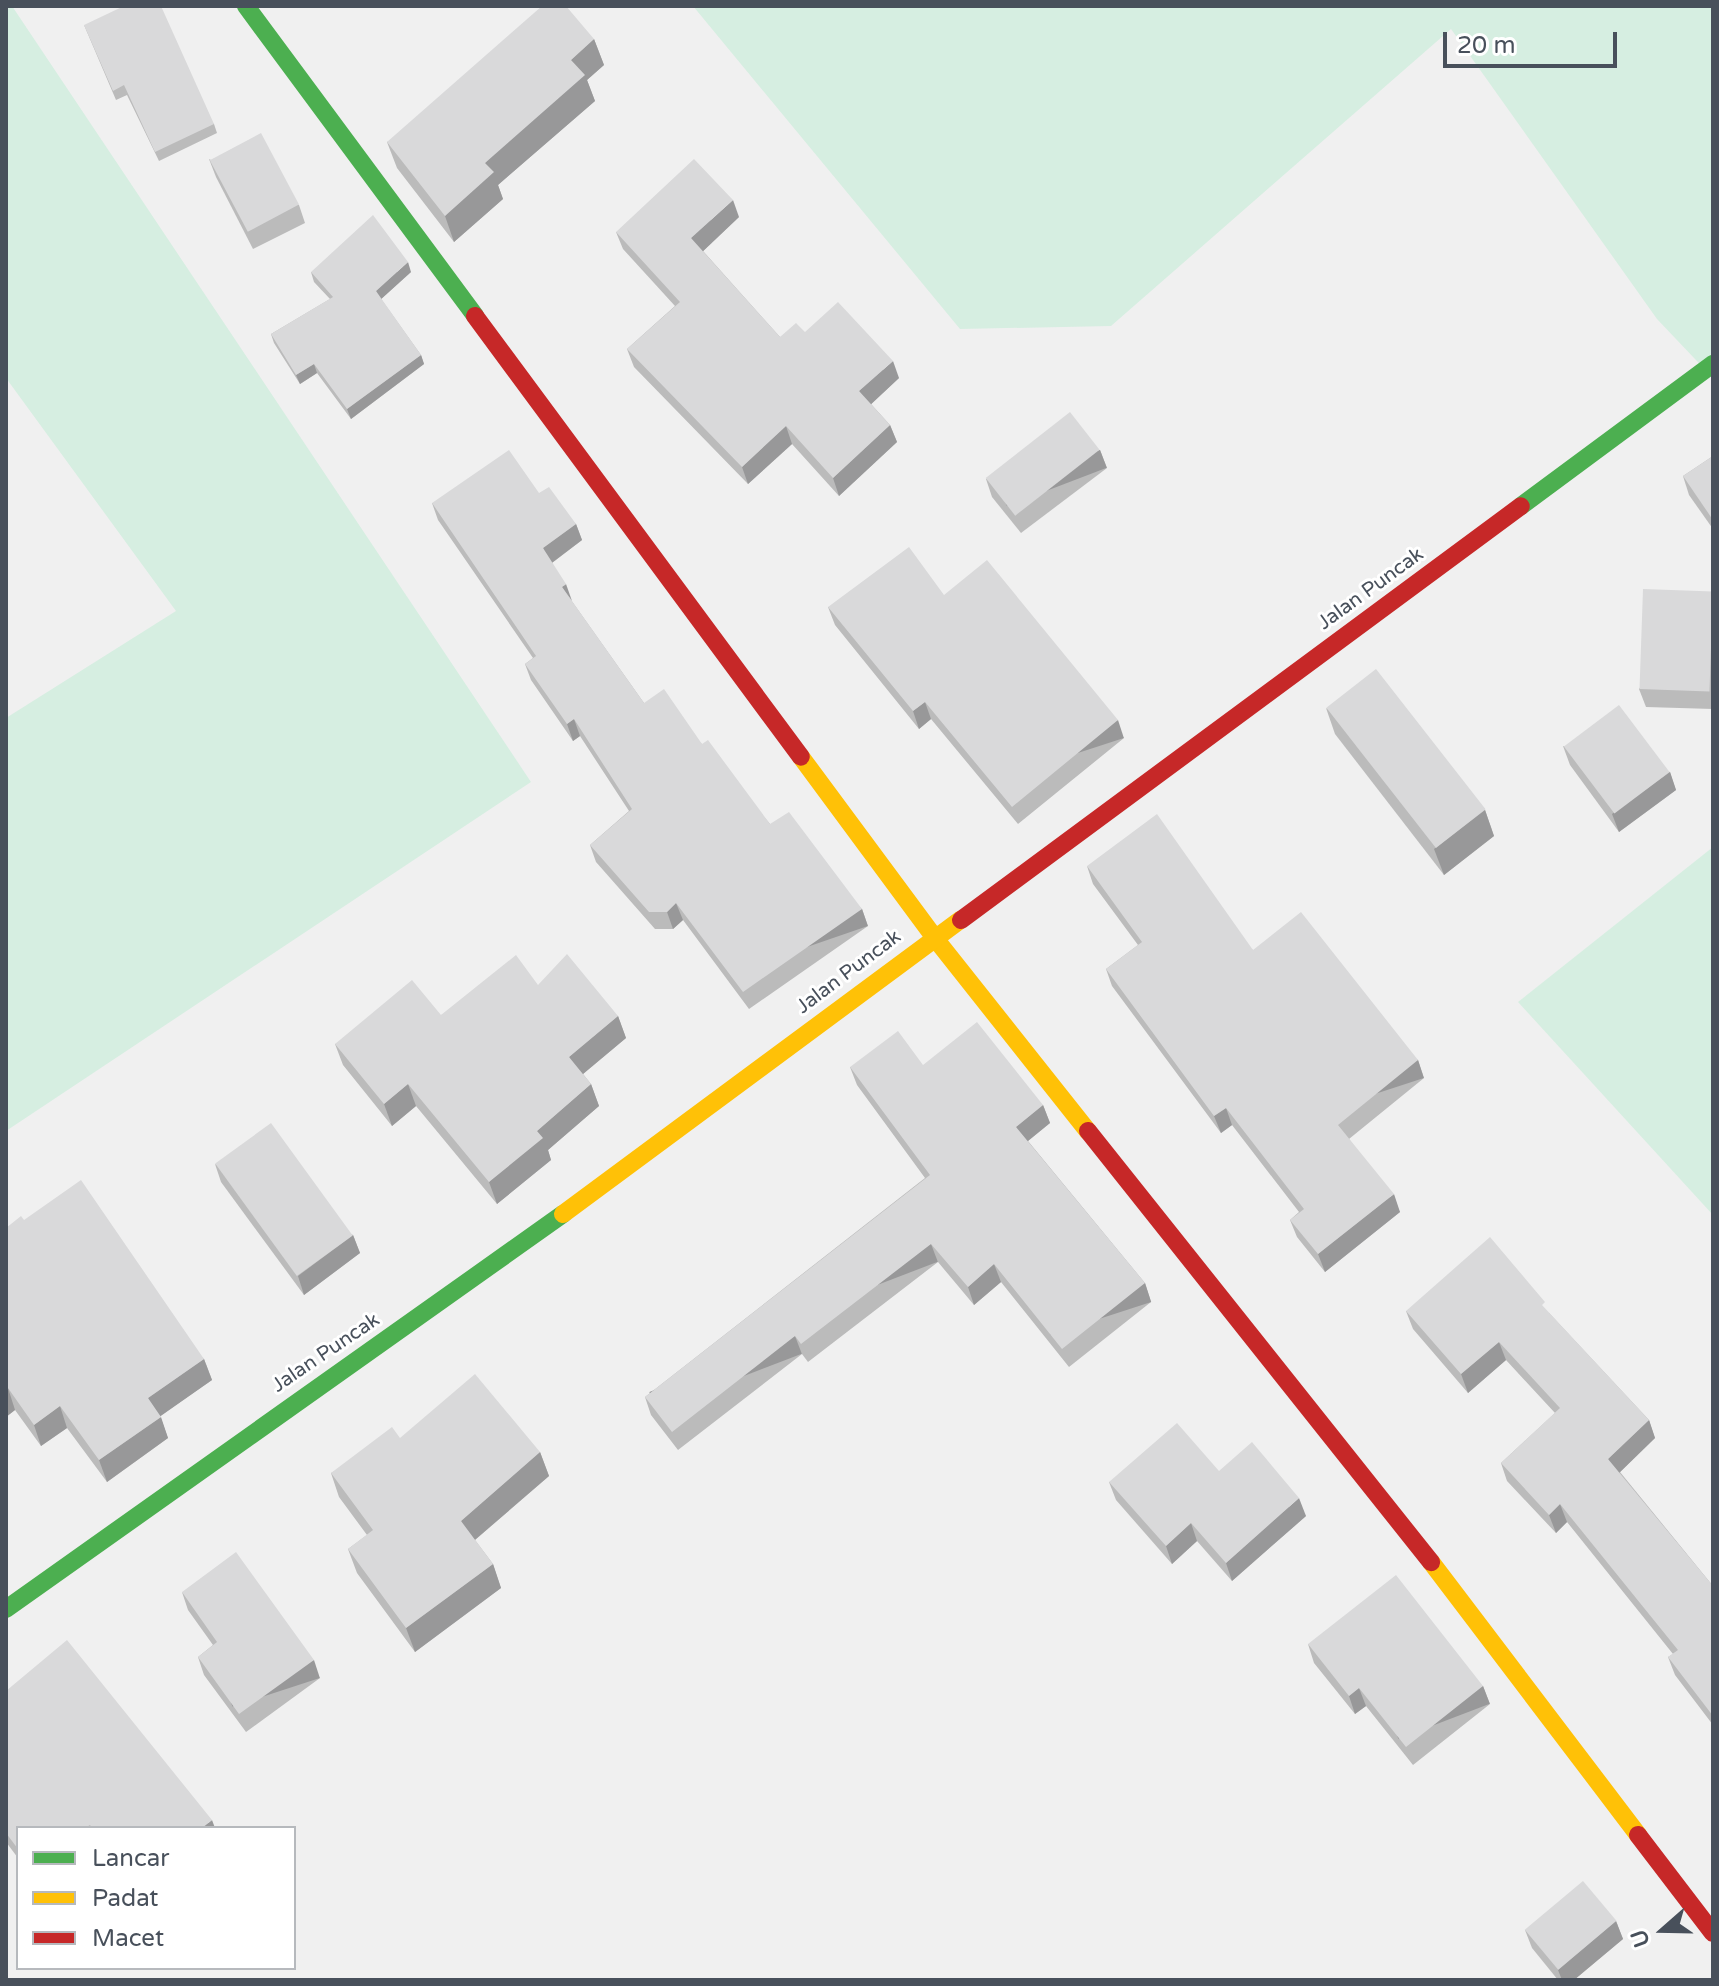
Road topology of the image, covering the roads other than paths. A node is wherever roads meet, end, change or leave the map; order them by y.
1 (246, 6) edge
2 (1713, 364) edge
3 (934, 937) junction
4 (6, 1609) edge
5 (1713, 1933) edge

1 - 3 street
2 - 3 street, Jalan Puncak
3 - 4 street, Jalan Puncak
3 - 5 street

